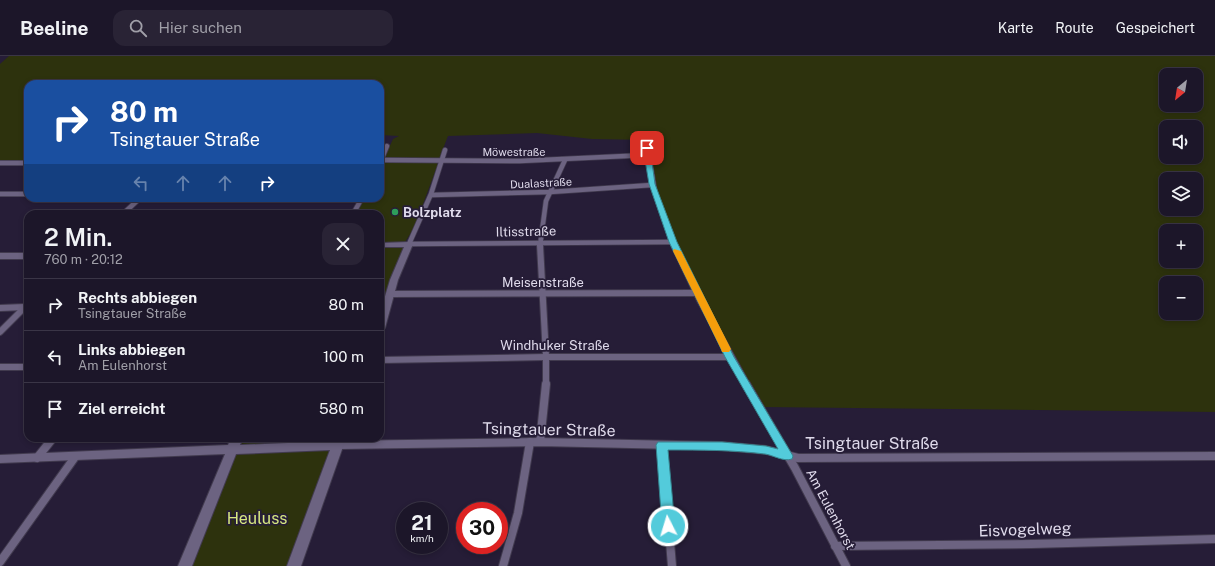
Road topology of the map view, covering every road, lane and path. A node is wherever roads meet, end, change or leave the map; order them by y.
1 (646, 140) dead end
2 (388, 146) dead end
3 (445, 150) dead end
4 (384, 154) edge
5 (647, 155) junction
6 (565, 160) junction
7 (384, 161) edge
8 (442, 161) junction
9 (0, 163) edge
10 (24, 163) edge
11 (652, 184) junction
12 (550, 192) junction
13 (0, 194) edge
14 (24, 194) edge
15 (430, 195) junction
16 (136, 202) edge
17 (127, 210) edge
18 (673, 242) junction
19 (540, 243) junction
20 (410, 244) junction
21 (384, 245) edge
22 (0, 256) edge
23 (24, 256) edge
24 (542, 292) junction
25 (696, 293) junction
26 (390, 294) junction
27 (24, 306) edge
28 (0, 308) edge
29 (24, 309) edge
30 (384, 314) edge
31 (0, 332) edge
32 (546, 357) junction
33 (730, 357) junction
34 (384, 360) edge
35 (24, 367) edge
36 (0, 368) edge
37 (384, 441) edge
38 (50, 442) edge
39 (235, 442) edge
40 (327, 442) edge
41 (339, 442) edge
42 (530, 442) junction
43 (540, 442) junction
44 (662, 445) junction
45 (232, 450) junction
46 (788, 456) junction
47 (1215, 456) edge
48 (75, 457) junction
49 (37, 458) junction
50 (0, 459) edge
51 (1215, 539) edge
52 (835, 546) junction
53 (0, 562) edge
54 (186, 566) edge
55 (294, 566) edge
56 (503, 566) edge
57 (672, 566) edge
58 (846, 566) edge

1 - 5 street, Am Eulenhorst
2 - 4 street
3 - 8 street
5 - 6 street, Möwestraße
5 - 11 street, Am Eulenhorst
6 - 8 street, Möwestraße
6 - 12 street
7 - 8 street, Möwestraße
8 - 15 street
9 - 10 street
11 - 12 street, Dualastraße
11 - 18 street, Am Eulenhorst
12 - 15 street, Dualastraße
12 - 19 street
13 - 14 street
15 - 20 street
16 - 17 street
18 - 19 street, Iltisstraße
18 - 25 street, Am Eulenhorst
19 - 20 street, Iltisstraße
19 - 24 street
20 - 21 street, Iltisstraße
20 - 26 street
22 - 23 street
24 - 25 street, Meisenstraße
24 - 26 street, Meisenstraße
24 - 32 street
25 - 33 street, Am Eulenhorst
26 - 30 street
27 - 28 street
29 - 31 street
32 - 33 street, Windhuker Straße
32 - 34 street, Windhuker Straße
32 - 43 street
33 - 46 street, Am Eulenhorst
35 - 36 street
37 - 42 street, Tsingtauer Straße
38 - 49 street
39 - 45 street
40 - 45 street
41 - 55 street
42 - 43 street, Tsingtauer Straße
42 - 56 street
43 - 44 street, Tsingtauer Straße
44 - 46 street, Tsingtauer Straße
44 - 57 street
45 - 48 street
45 - 54 street
46 - 47 street, Tsingtauer Straße
46 - 52 street, Am Eulenhorst
48 - 49 street
48 - 53 street
49 - 50 street
51 - 52 street, Eisvogelweg
52 - 58 street, Am Eulenhorst

